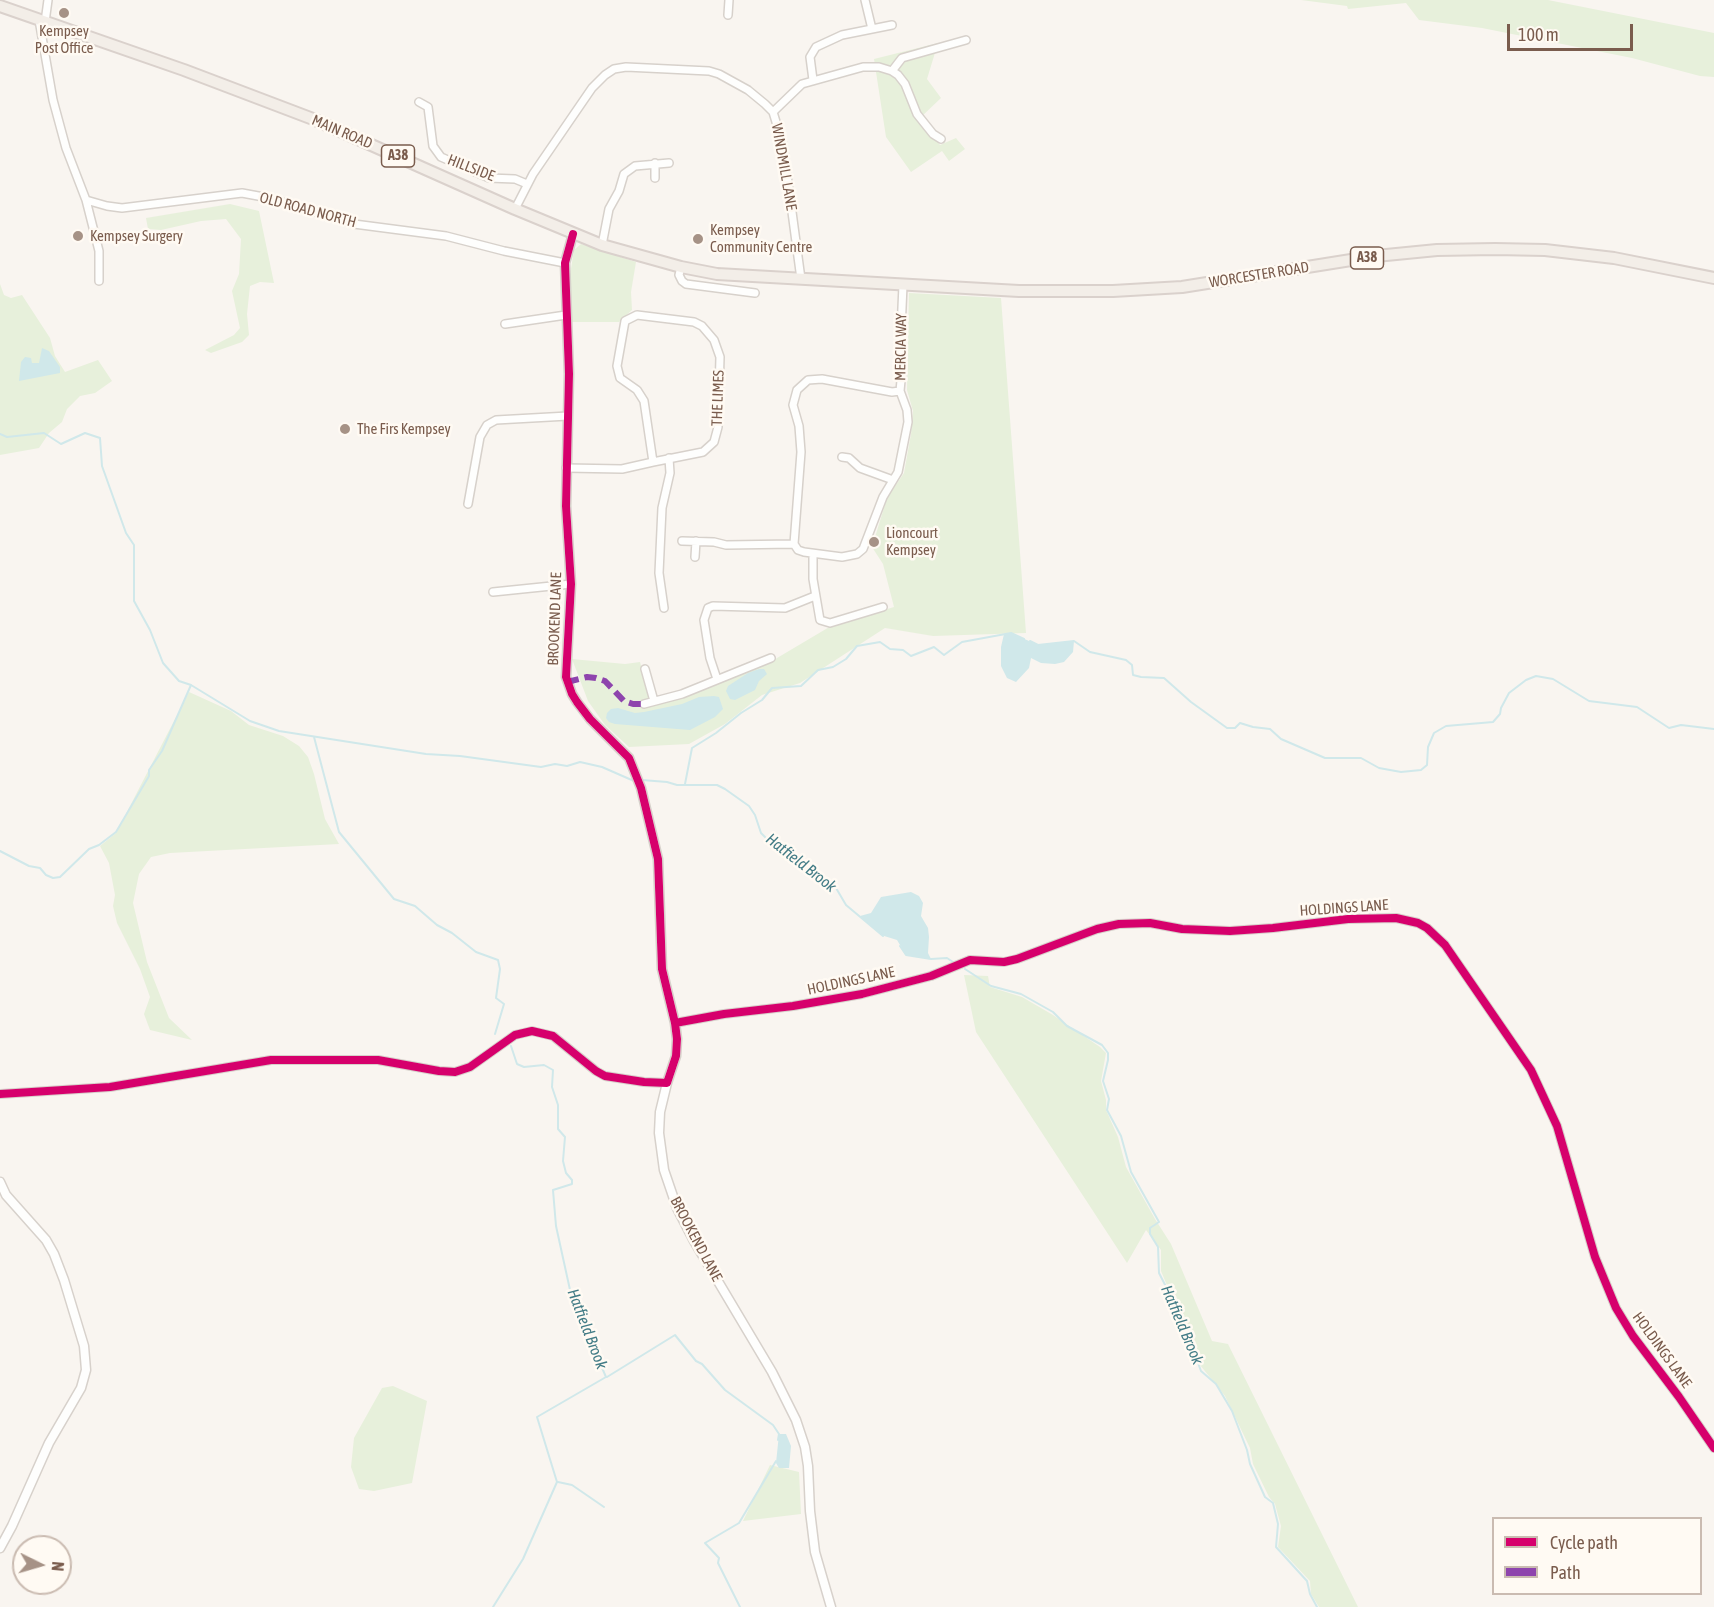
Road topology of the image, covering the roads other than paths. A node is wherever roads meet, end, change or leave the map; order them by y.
1 (48, 0) edge
2 (729, 0) edge
3 (865, 0) edge
4 (0, 6) edge
5 (728, 15) dead end
6 (42, 21) junction
7 (892, 25) dead end
8 (873, 29) junction
9 (966, 40) dead end
10 (892, 71) junction
11 (813, 80) junction
12 (419, 102) dead end
13 (773, 112) junction
14 (941, 139) dead end
15 (655, 163) junction
16 (669, 163) dead end
17 (655, 178) dead end
18 (527, 184) junction
19 (86, 200) junction
20 (514, 208) junction
21 (573, 234) junction
22 (602, 245) junction
23 (566, 263) junction
24 (681, 267) junction
25 (1714, 278) edge
26 (801, 279) junction
27 (99, 281) dead end
28 (903, 285) junction
29 (755, 293) dead end
30 (566, 315) junction
31 (505, 324) dead end
32 (900, 391) junction
33 (568, 416) junction
34 (842, 457) dead end
35 (669, 458) junction
36 (654, 462) junction
37 (566, 468) junction
38 (893, 480) junction
39 (468, 504) dead end
40 (682, 541) dead end
41 (696, 541) junction
42 (794, 544) junction
43 (813, 554) junction
44 (695, 557) dead end
45 (571, 584) junction
46 (493, 592) dead end
47 (815, 596) junction
48 (883, 607) dead end
49 (664, 608) dead end
50 (771, 658) dead end
51 (645, 669) dead end
52 (717, 679) junction
53 (654, 701) junction
54 (644, 704) dead end
55 (675, 1023) junction
56 (667, 1083) junction
57 (0, 1094) edge
58 (0, 1182) edge
59 (1714, 1448) edge
60 (0, 1548) edge
61 (831, 1607) edge

1 - 6 street
2 - 5 street
3 - 8 street
4 - 6 main road, MAIN ROAD / A38
6 - 19 street
6 - 20 main road, MAIN ROAD / A38
7 - 8 street
8 - 11 street
9 - 10 street
10 - 11 street
10 - 14 street
11 - 13 street
12 - 18 street, HILLSIDE
13 - 18 street, WINDMILL LANE
13 - 26 street, WINDMILL LANE
15 - 16 street
15 - 17 street
15 - 22 street
18 - 20 street, WINDMILL LANE
19 - 23 street, OLD ROAD NORTH
19 - 27 street
20 - 21 main road, MAIN ROAD / A38
21 - 22 main road, MAIN ROAD / A38
21 - 23 street, BROOKEND LANE
22 - 24 main road, MAIN ROAD / A38
23 - 30 street, BROOKEND LANE
24 - 26 main road, MAIN ROAD / A38
24 - 29 street
25 - 28 main road, WORCESTER ROAD / A38
26 - 28 main road, WORCESTER ROAD / A38
28 - 32 street, MERCIA WAY
30 - 31 street
30 - 33 street, BROOKEND LANE
32 - 38 street, MERCIA WAY
32 - 42 street
33 - 37 street, BROOKEND LANE
33 - 39 street
34 - 38 street
35 - 36 street, THE LIMES
35 - 36 street, THE LIMES
35 - 49 street
36 - 37 street, THE LIMES
37 - 45 street, BROOKEND LANE
38 - 43 street, MERCIA WAY
40 - 41 street, MERCIA WAY
41 - 42 street, MERCIA WAY
41 - 44 street
42 - 43 street, MERCIA WAY
43 - 47 street
45 - 46 street
45 - 55 street, BROOKEND LANE
47 - 48 street
47 - 52 street
50 - 52 street
51 - 53 street
52 - 53 street
53 - 54 street
55 - 56 street, BROOKEND LANE
55 - 59 street, HOLDINGS LANE
56 - 57 street
56 - 61 street, BROOKEND LANE
58 - 60 street

